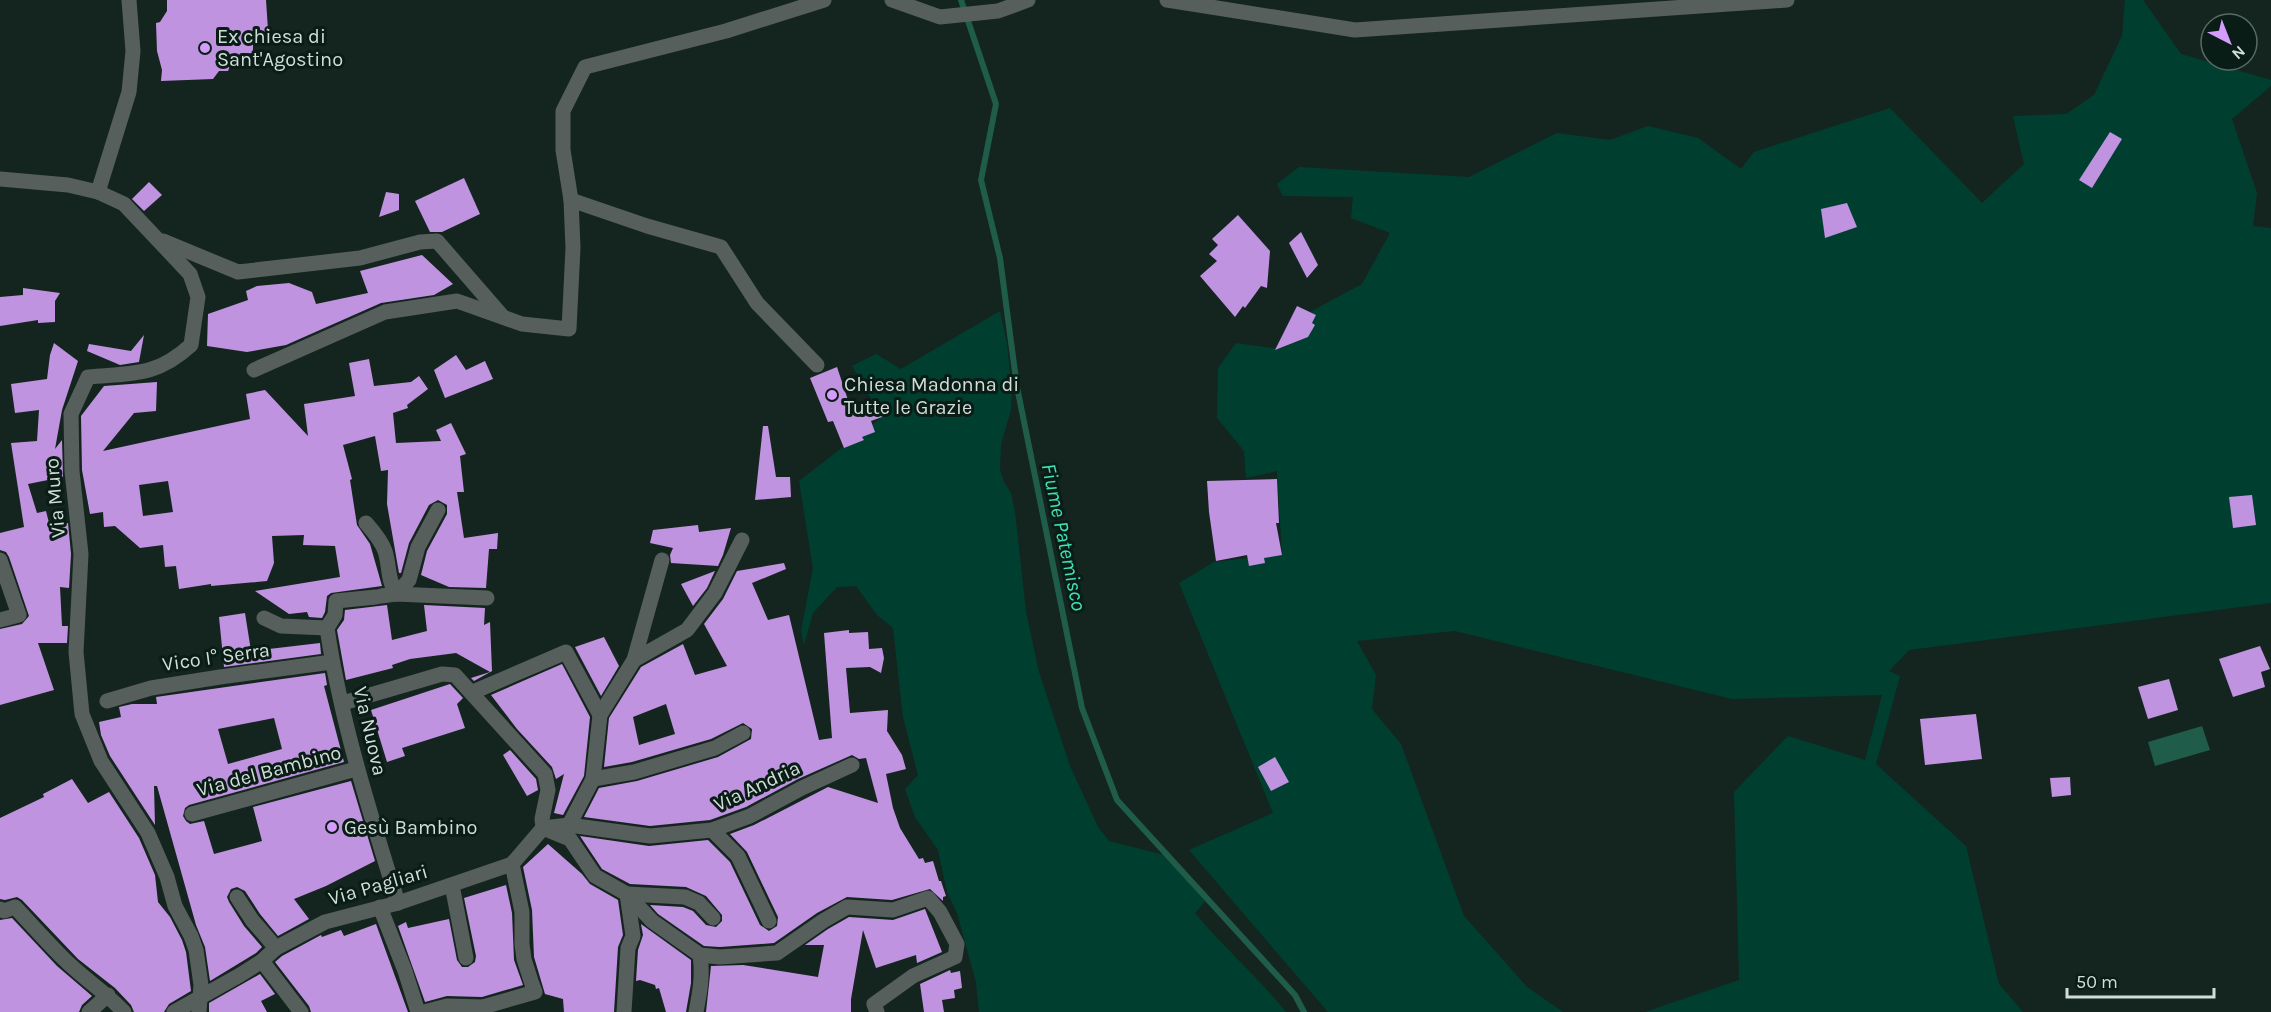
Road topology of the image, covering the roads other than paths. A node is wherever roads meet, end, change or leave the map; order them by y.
1 (129, 0) edge
2 (824, 0) edge
3 (892, 0) edge
4 (1028, 0) edge
5 (1167, 0) edge
6 (1787, 0) edge
7 (0, 179) edge
8 (98, 192) junction
9 (571, 200) junction
10 (157, 239) junction
11 (503, 317) junction
12 (817, 365) dead end
13 (254, 370) dead end
14 (438, 510) dead end
15 (366, 523) dead end
16 (742, 540) dead end
17 (0, 560) edge
18 (662, 560) dead end
19 (396, 594) junction
20 (487, 598) dead end
21 (264, 618) dead end
22 (0, 620) edge
23 (327, 628) junction
24 (634, 660) junction
25 (332, 662) junction
26 (472, 692) junction
27 (107, 701) dead end
28 (343, 703) junction
29 (600, 715) junction
30 (743, 732) dead end
31 (852, 765) dead end
32 (356, 769) junction
33 (593, 779) junction
34 (192, 814) dead end
35 (569, 825) junction
36 (543, 828) junction
37 (712, 830) junction
38 (512, 864) junction
39 (452, 885) junction
40 (627, 894) junction
41 (237, 897) dead end
42 (398, 903) junction
43 (380, 907) junction
44 (0, 909) edge
45 (713, 918) dead end
46 (769, 921) dead end
47 (276, 948) junction
48 (700, 955) junction
49 (466, 958) dead end
50 (262, 961) junction
51 (108, 995) junction
52 (199, 1006) edge
53 (875, 1008) edge
54 (481, 1010) edge
55 (89, 1012) edge
56 (124, 1012) edge
57 (174, 1012) edge
58 (301, 1012) edge
59 (418, 1012) edge
60 (424, 1012) edge
61 (624, 1012) edge
62 (696, 1012) edge

1 - 8 street
2 - 9 street
3 - 4 street
5 - 6 street
7 - 8 street, Via Muro
8 - 10 street, Via Muro
9 - 11 street
9 - 12 street
10 - 11 street
10 - 52 street, Via Muro
11 - 13 street
14 - 19 street
15 - 19 street
16 - 24 street
17 - 22 street
18 - 24 street
19 - 20 street
19 - 23 street
21 - 23 street
23 - 25 street, Via Nuova
24 - 29 street
25 - 27 street, Vico I° Serra
25 - 28 street, Via Nuova
26 - 28 street
26 - 29 street
26 - 36 street
28 - 32 street, Via Nuova
29 - 33 street
30 - 33 street
31 - 37 street, Via Andria
32 - 34 street, Via del Bambino
32 - 42 street, Via Nuova
33 - 35 street
35 - 36 street
35 - 37 street, Via Andria
36 - 38 street, Via Pagliari
36 - 40 street
37 - 46 street
38 - 39 street, Via Pagliari
38 - 54 street
39 - 42 street, Via Pagliari
39 - 49 street
40 - 45 street
40 - 48 street
40 - 61 street
41 - 47 street
42 - 43 street, Via Pagliari
43 - 47 street, Via Pagliari
43 - 59 street
44 - 51 street
47 - 50 street, Via Pagliari
48 - 53 street
48 - 62 street
50 - 52 street, Via Pagliari
50 - 58 street
51 - 55 street
51 - 56 street
52 - 57 street, Via Pagliari
54 - 60 street

